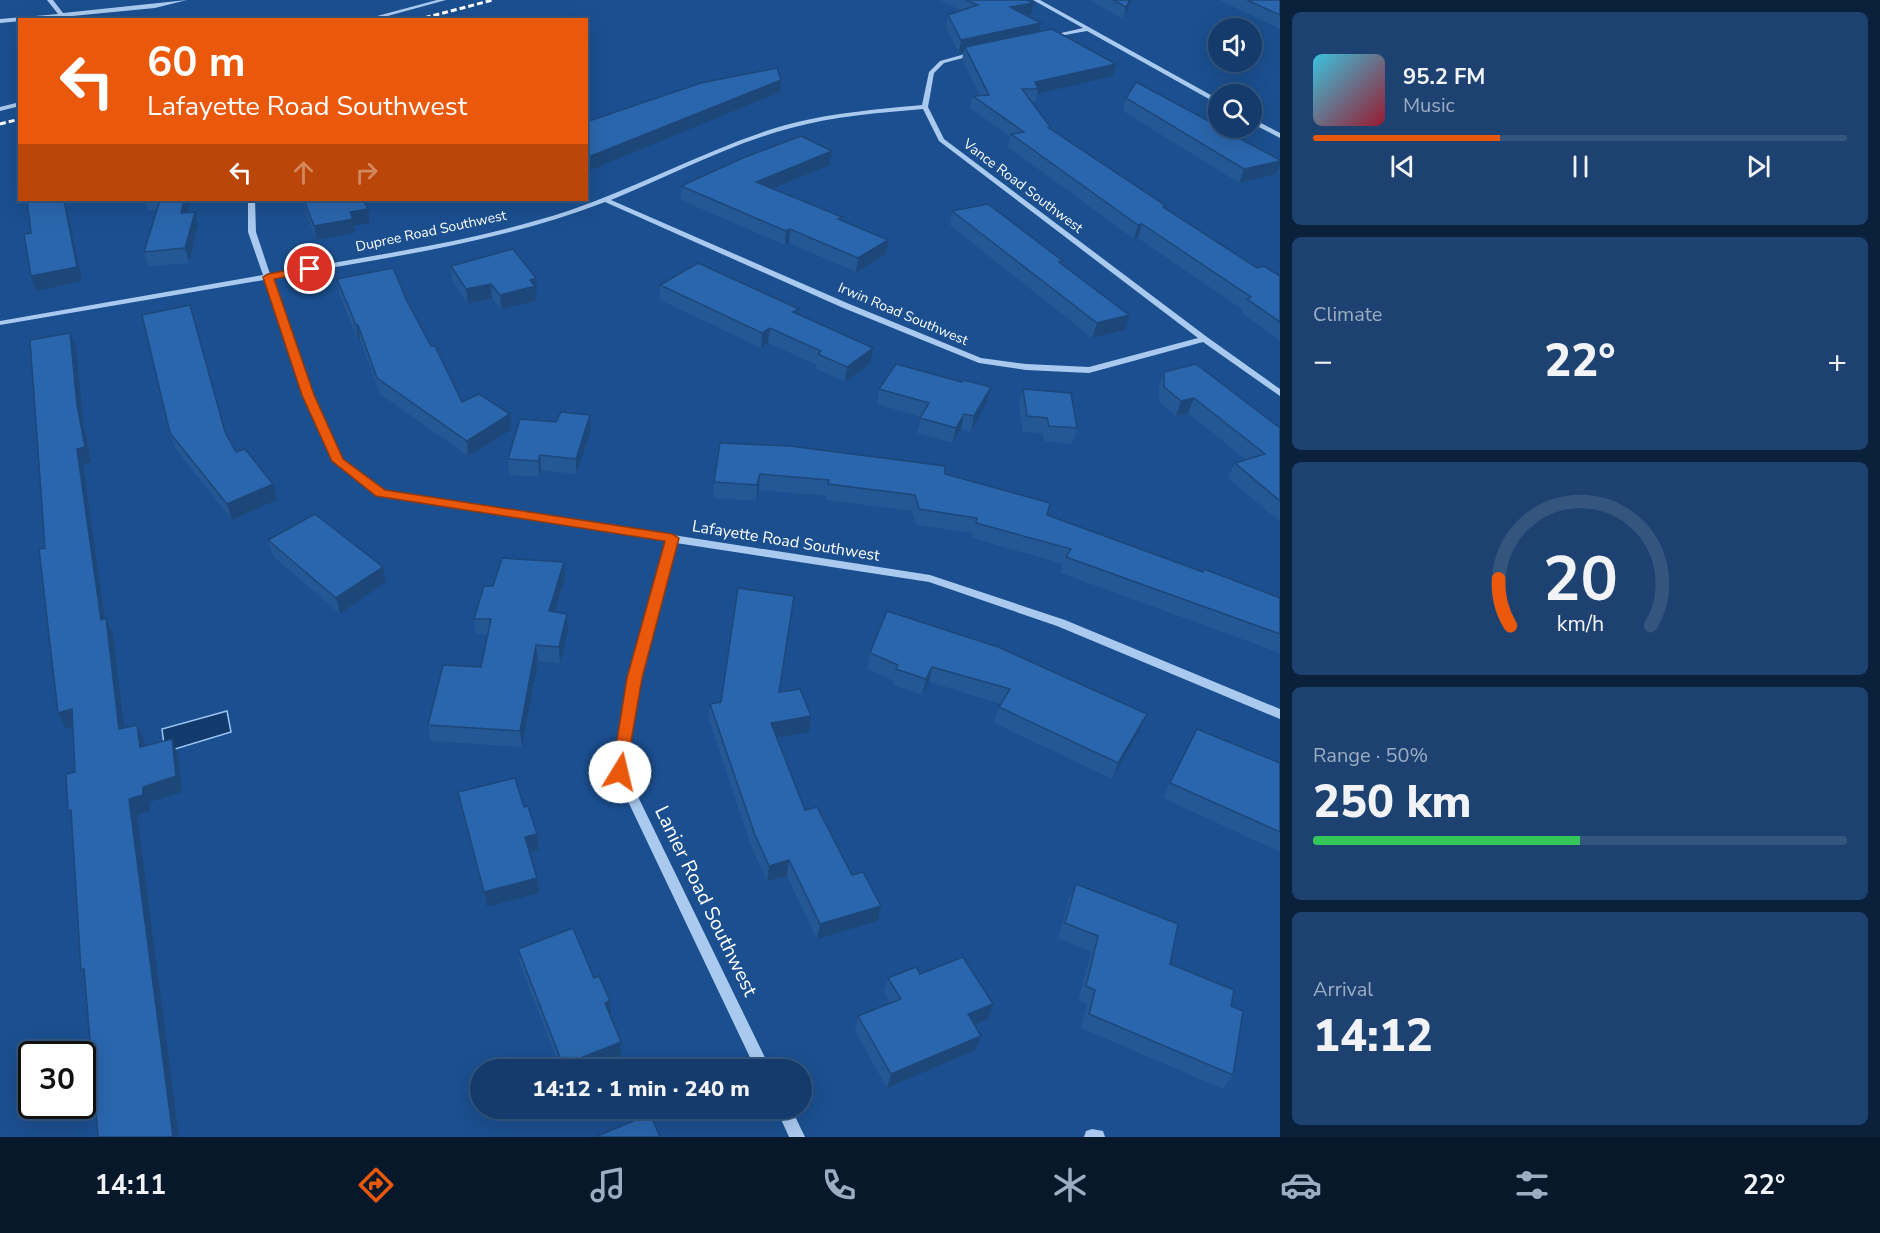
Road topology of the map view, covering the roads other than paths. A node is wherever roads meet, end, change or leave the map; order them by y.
1 (50, 0) edge
2 (184, 0) edge
3 (442, 0) edge
4 (1036, 0) edge
5 (62, 15) junction
6 (31, 18) edge
7 (372, 18) edge
8 (18, 19) edge
9 (0, 21) edge
10 (1088, 29) junction
11 (1042, 39) edge
12 (987, 51) edge
13 (1208, 96) edge
14 (18, 104) edge
15 (925, 107) junction
16 (0, 109) edge
17 (1262, 126) edge
18 (1280, 136) edge
19 (606, 200) junction
20 (251, 201) edge
21 (268, 277) junction
22 (0, 323) edge
23 (1204, 339) junction
24 (1280, 393) edge
25 (672, 538) junction
26 (1280, 714) edge
27 (759, 1059) edge
28 (788, 1119) edge
29 (796, 1137) edge
30 (1092, 1137) edge
31 (1097, 1137) edge

1 - 5 street
2 - 5 street
3 - 7 street
4 - 10 street
5 - 6 street
8 - 9 street
10 - 11 street
10 - 13 street
12 - 15 street
14 - 16 street
15 - 19 street, Dupree Road Southwest
15 - 23 street, Vance Road Southwest
17 - 18 street
19 - 21 street, Dupree Road Southwest
19 - 23 street, Irwin Road Southwest
20 - 21 street, Lafayette Road Southwest
21 - 22 street, Dupree Road Southwest
21 - 25 street, Lafayette Road Southwest
23 - 24 street, Vance Road Southwest
25 - 26 street, Lafayette Road Southwest
25 - 27 street, Lanier Road Southwest
28 - 29 street
30 - 31 street

